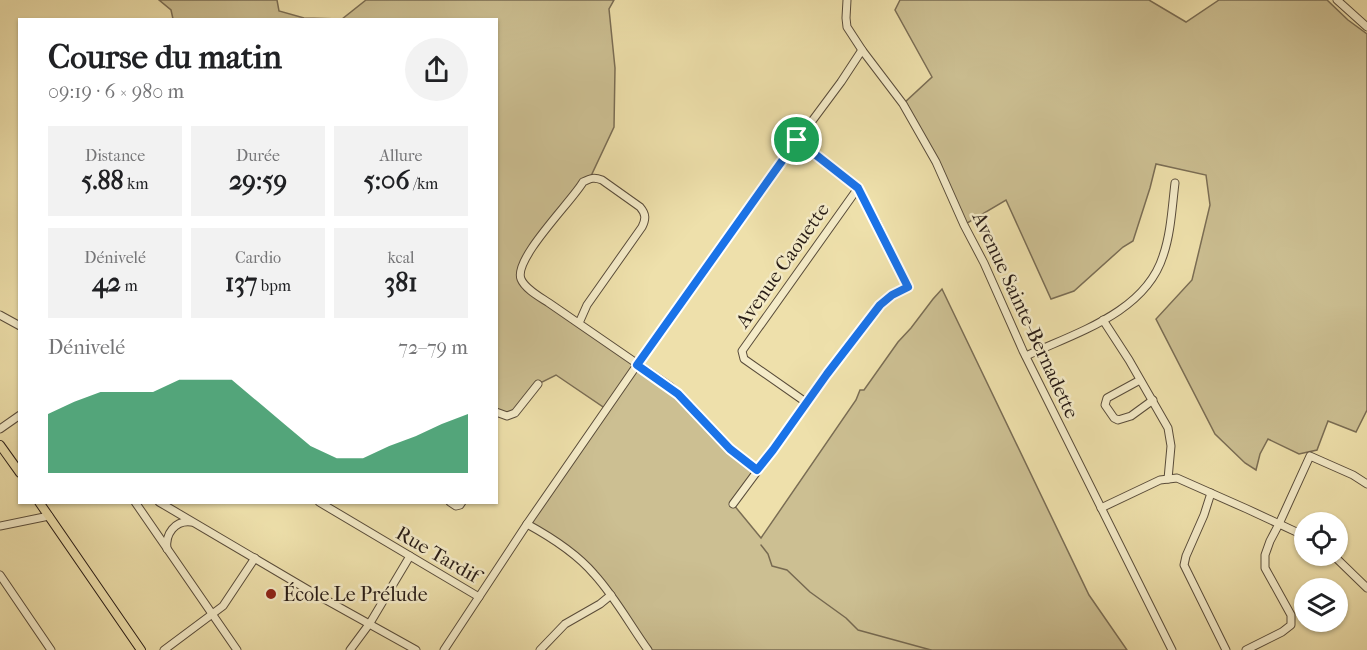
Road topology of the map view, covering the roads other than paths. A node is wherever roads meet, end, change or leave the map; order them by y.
1 (847, 0) edge
2 (1337, 0) edge
3 (1367, 27) edge
4 (862, 50) junction
5 (797, 140) junction
6 (1175, 183) dead end
7 (858, 188) junction
8 (0, 315) edge
9 (1103, 320) junction
10 (579, 323) junction
11 (18, 325) edge
12 (1026, 356) junction
13 (637, 365) junction
14 (1140, 380) junction
15 (538, 384) dead end
16 (1153, 400) junction
17 (807, 403) junction
18 (498, 413) edge
19 (18, 416) edge
20 (0, 429) edge
21 (0, 445) edge
22 (18, 470) edge
23 (757, 470) junction
24 (1168, 479) junction
25 (1367, 484) edge
26 (1211, 493) junction
27 (40, 504) edge
28 (136, 504) edge
29 (162, 504) edge
30 (322, 504) edge
31 (733, 504) dead end
32 (1101, 508) junction
33 (49, 516) junction
34 (194, 523) junction
35 (527, 524) junction
36 (1280, 524) junction
37 (0, 526) edge
38 (1294, 531) edge
39 (167, 549) junction
40 (410, 556) junction
41 (255, 558) junction
42 (1344, 566) edge
43 (0, 575) edge
44 (1367, 588) edge
45 (611, 595) junction
46 (479, 597) junction
47 (213, 615) junction
48 (370, 623) junction
49 (51, 650) edge
50 (141, 650) edge
51 (164, 650) edge
52 (237, 650) edge
53 (350, 650) edge
54 (416, 650) edge
55 (444, 650) edge
56 (540, 650) edge
57 (648, 650) edge
58 (1172, 650) edge
59 (1226, 650) edge
60 (1246, 650) edge

1 - 4 street, Avenue Sainte-Bernadette
2 - 3 street
4 - 5 street
4 - 12 street, Avenue Sainte-Bernadette
5 - 7 street
5 - 13 street
6 - 9 street
7 - 17 street
7 - 17 street, Avenue Caouette
8 - 11 street
9 - 12 street
9 - 14 street
10 - 10 street
10 - 13 street
12 - 32 street, Avenue Sainte-Bernadette
13 - 23 street
13 - 35 street
14 - 16 street
14 - 16 street
15 - 18 street
16 - 24 street
17 - 23 street
19 - 20 street
21 - 22 main road
23 - 31 street
24 - 26 street
24 - 32 street
25 - 36 street
26 - 36 street
26 - 59 street
27 - 33 main road
28 - 39 street
29 - 34 street
30 - 40 street, Rue Tardif
32 - 58 street, Avenue Sainte-Bernadette
33 - 37 street
33 - 50 main road
34 - 39 street
34 - 41 street
35 - 45 street
35 - 46 street
36 - 38 street
36 - 60 street
39 - 47 street
40 - 46 street, Rue Tardif
40 - 48 street
41 - 47 street
41 - 48 street
42 - 44 street
43 - 49 street
45 - 56 street
45 - 57 street
46 - 55 street
47 - 51 street
47 - 52 street
48 - 53 street
48 - 54 street

